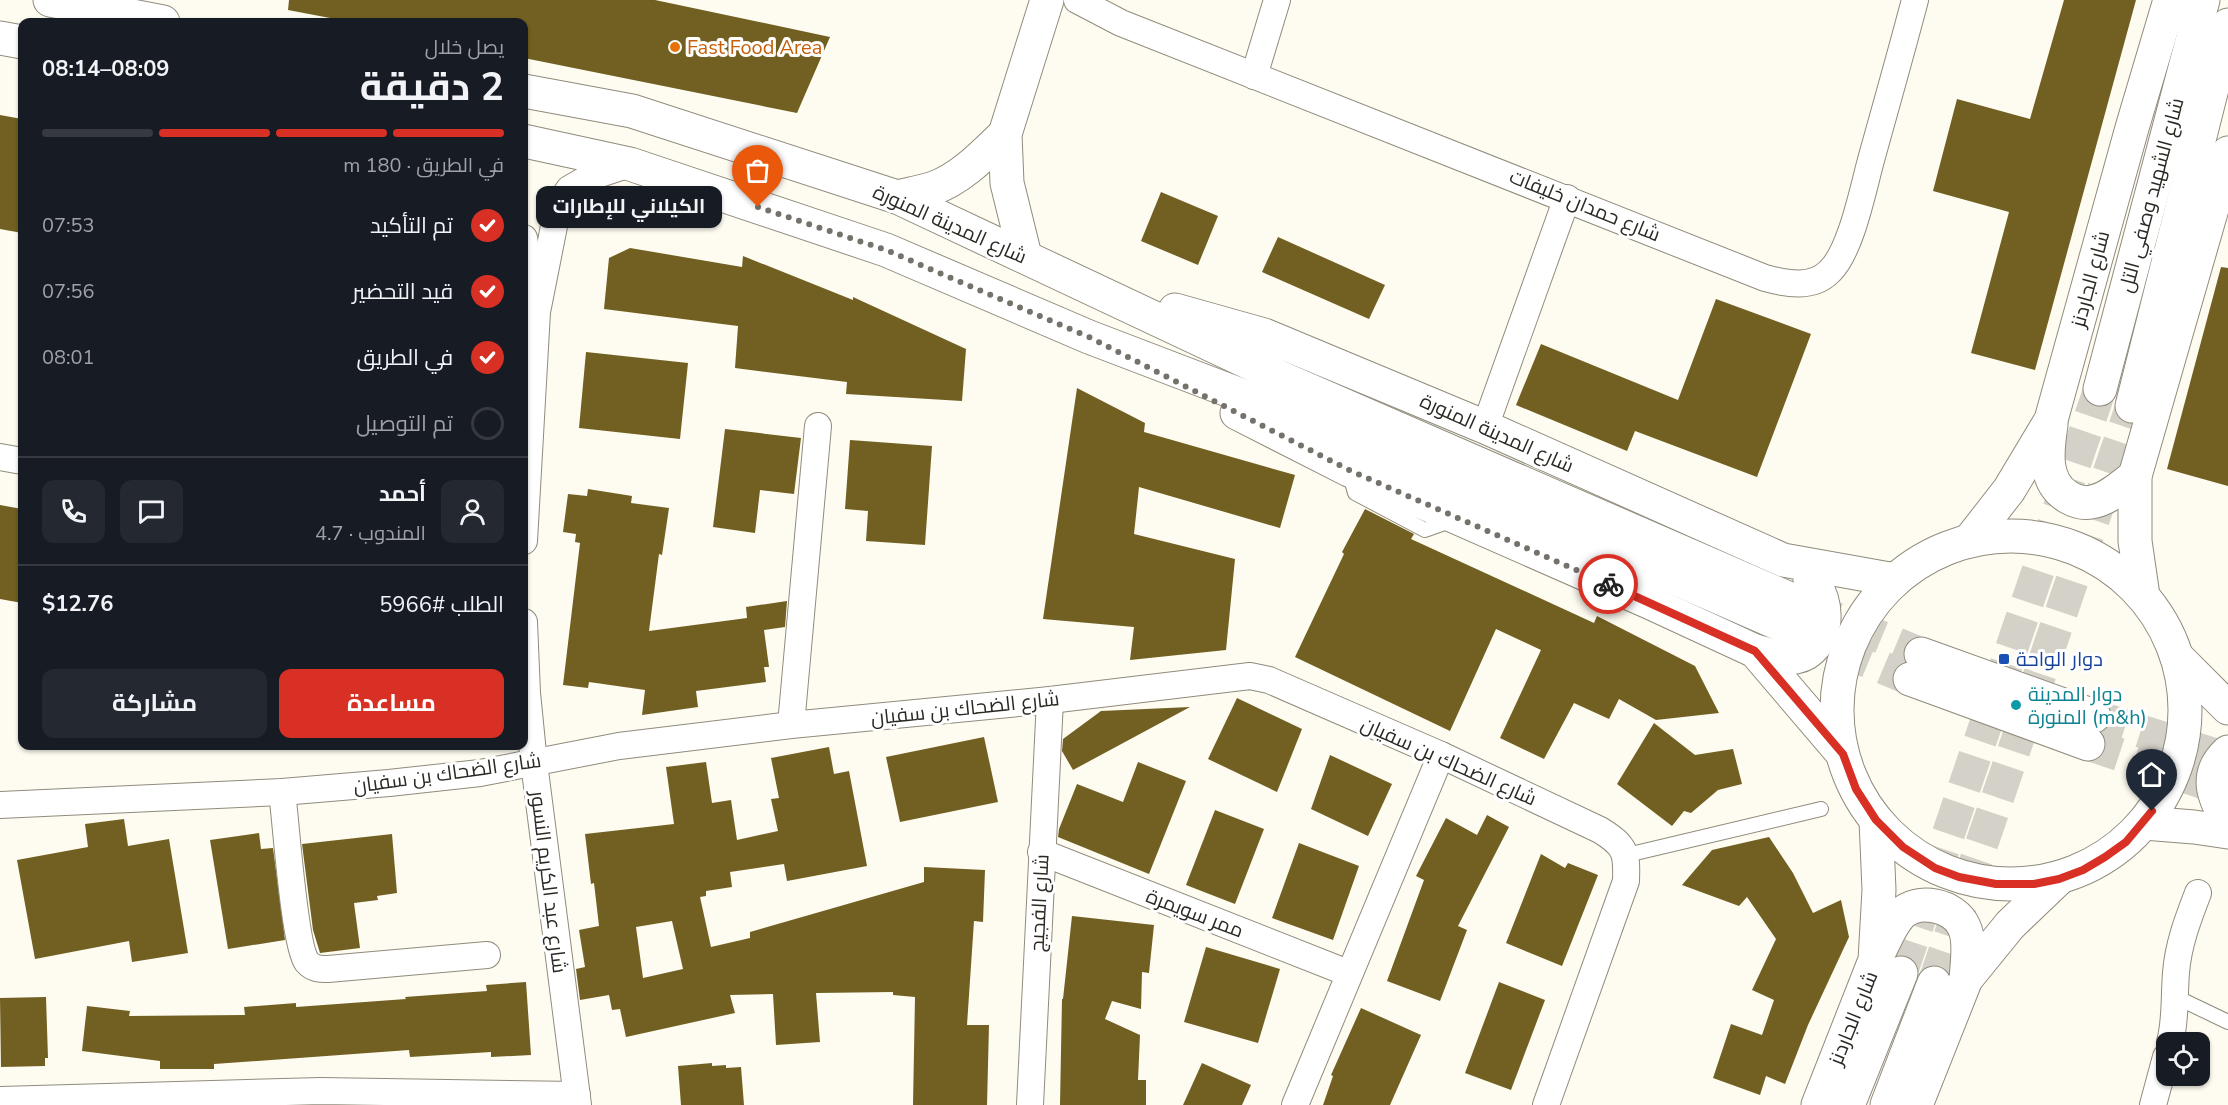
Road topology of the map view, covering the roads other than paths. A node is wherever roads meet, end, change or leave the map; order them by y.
1 (50, 0) edge
2 (1047, 0) edge
3 (1077, 0) edge
4 (1277, 0) edge
5 (1915, 0) edge
6 (2170, 0) edge
7 (2203, 0) edge
8 (142, 18) edge
9 (2228, 25) edge
10 (0, 38) edge
11 (18, 41) edge
12 (1254, 76) junction
13 (528, 91) edge
14 (1005, 134) junction
15 (528, 142) edge
16 (2228, 153) edge
17 (630, 164) junction
18 (897, 197) junction
19 (1567, 198) junction
20 (1025, 256) junction
21 (528, 261) edge
22 (1096, 289) junction
23 (537, 312) junction
24 (1089, 337) junction
25 (2100, 389) tunnel mouth
26 (2132, 406) tunnel mouth
27 (2051, 420) junction
28 (818, 426) dead end
29 (1485, 427) junction
30 (0, 457) edge
31 (18, 460) edge
32 (528, 471) edge
33 (2135, 476) junction
34 (1970, 540) junction
35 (1783, 561) junction
36 (1895, 580) junction
37 (2143, 596) junction
38 (1755, 651) junction
39 (2177, 657) junction
40 (1916, 667) tunnel mouth
41 (1050, 700) junction
42 (528, 703) edge
43 (2228, 708) edge
44 (791, 725) junction
45 (2091, 730) tunnel mouth
46 (2228, 752) edge
47 (1843, 754) junction
48 (1441, 755) junction
49 (534, 763) junction
50 (282, 792) junction
51 (0, 805) edge
52 (1821, 809) dead end
53 (1876, 820) junction
54 (2144, 823) junction
55 (2228, 823) edge
56 (2228, 832) edge
57 (1041, 852) junction
58 (1627, 855) junction
59 (2059, 879) junction
60 (2198, 893) dead end
61 (487, 955) dead end
62 (1888, 967) junction
63 (1348, 973) junction
64 (1966, 979) junction
65 (1934, 983) tunnel mouth
66 (2176, 997) junction
67 (2228, 1022) edge
68 (2171, 1032) edge
69 (2158, 1086) edge
70 (321, 1098) edge
71 (0, 1100) edge
72 (578, 1100) edge
73 (67, 1102) edge
74 (1030, 1105) edge
75 (1295, 1105) edge
76 (1546, 1105) edge
77 (1818, 1105) edge
78 (1848, 1105) edge
79 (1887, 1105) edge
80 (1916, 1105) edge
81 (2153, 1105) edge

1 - 8 street
2 - 14 street
3 - 12 street, شارع حمدان خليفات
4 - 12 street
5 - 19 street, شارع حمدان خليفات
6 - 27 street, شارع الجاردنز
7 - 25 street, شارع الشهيد وصفي التل
9 - 26 street, شارع الشهيد وصفي التل
10 - 11 street
12 - 19 street, شارع حمدان خليفات
13 - 18 street, شارع المدينة المنورة
14 - 18 street
14 - 20 street
15 - 17 street, شارع المدينة المنورة
16 - 33 street
17 - 23 street
17 - 24 street, شارع المدينة المنورة
18 - 20 street, شارع المدينة المنورة
19 - 29 street
20 - 22 street, شارع المدينة المنورة
21 - 23 street
22 - 24 street, شارع المدينة المنورة
22 - 29 street, شارع المدينة المنورة
23 - 32 street
24 - 38 street, شارع المدينة المنورة
27 - 33 street
27 - 34 street, شارع الجاردنز
28 - 44 street
29 - 35 street, شارع المدينة المنورة
30 - 31 street
33 - 37 street
34 - 36 street
34 - 37 street
35 - 36 street, شارع المدينة المنورة
35 - 38 street
36 - 47 street
37 - 39 street
38 - 47 street, شارع المدينة المنورة
39 - 43 street
39 - 54 street
40 - 45 street
41 - 44 street, شارع الضحاك بن سفيان
41 - 48 street, شارع الضحاك بن سفيان
41 - 57 street, شارع الفجيج
42 - 49 street, شارع عبد الكريم النسور
44 - 49 street, شارع الضحاك بن سفيان
46 - 55 street
47 - 53 street
48 - 58 street, شارع الضحاك بن سفيان
48 - 63 street
49 - 50 street, شارع الضحاك بن سفيان
49 - 72 street, شارع عبد الكريم النسور
50 - 51 street, شارع الضحاك بن سفيان
50 - 61 street
52 - 58 lane
53 - 59 street
53 - 62 street, شارع الجاردنز
54 - 56 street
54 - 59 street
57 - 63 street, ممر سويمرة
57 - 74 street, شارع الفجيج
58 - 76 street
59 - 64 street
60 - 66 street
62 - 64 street
62 - 77 street, شارع الجاردنز
62 - 78 street
63 - 75 street
64 - 80 street
65 - 79 street
66 - 67 lane
66 - 68 street
69 - 81 street
70 - 72 street
70 - 73 street
71 - 73 street

